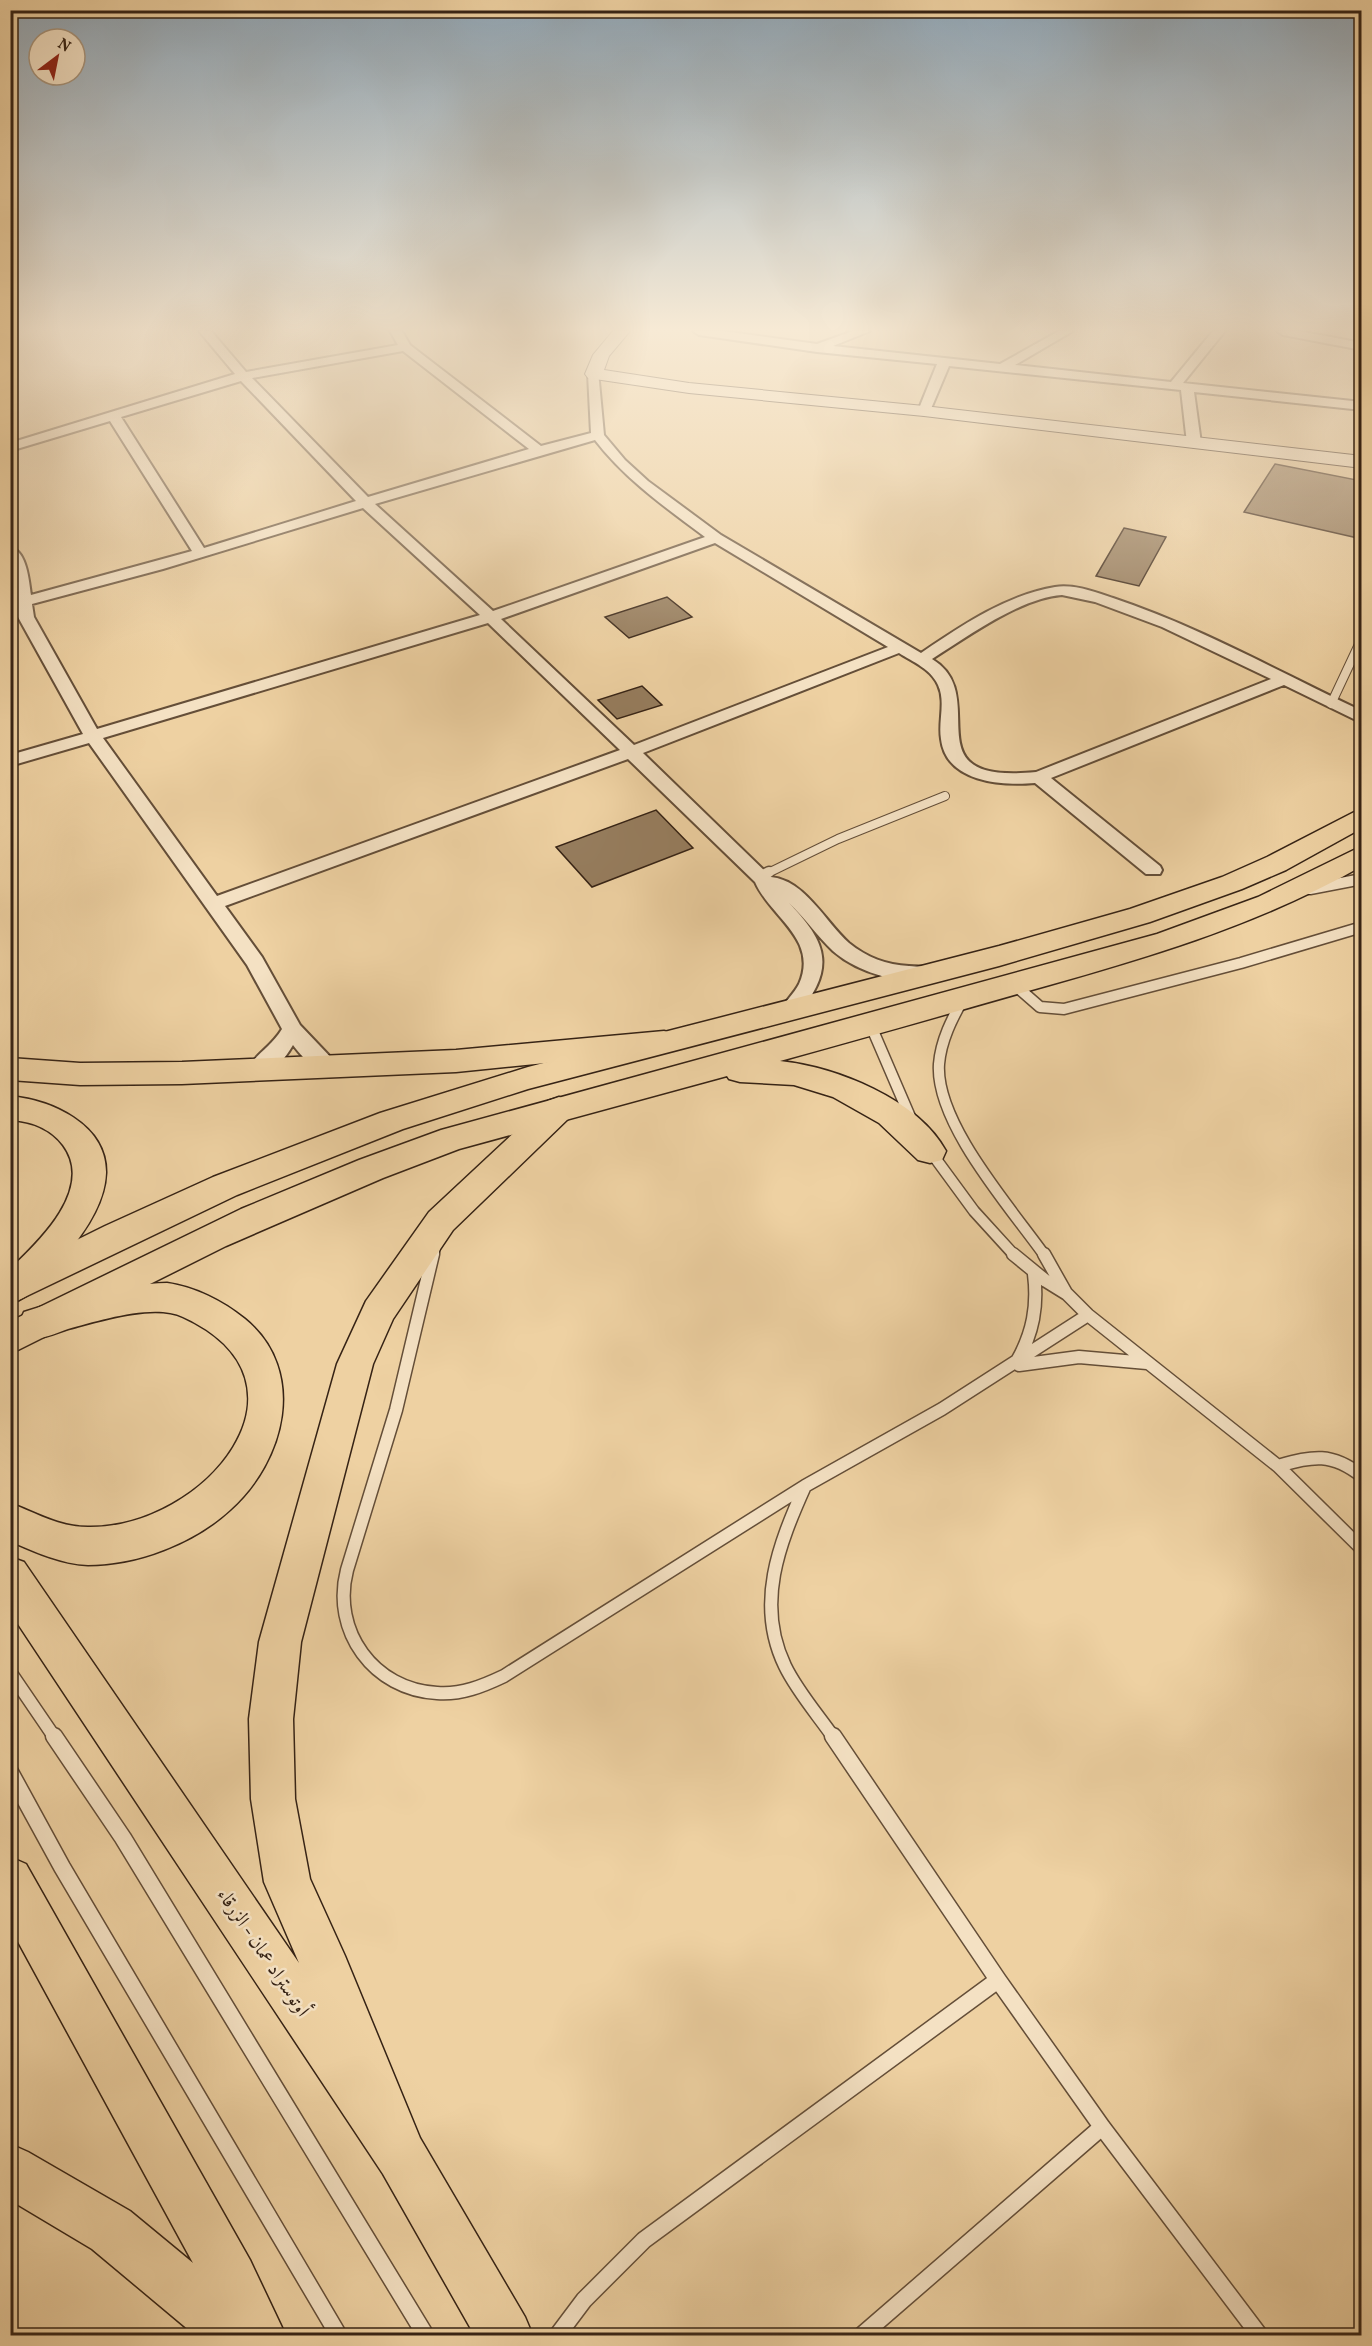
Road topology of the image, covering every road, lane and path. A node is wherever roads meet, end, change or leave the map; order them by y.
1 (33, 440) edge
2 (129, 440) edge
3 (305, 440) edge
4 (526, 440) edge
5 (576, 440) edge
6 (602, 440) edge
7 (1173, 440) edge
8 (1194, 443) joint
9 (10, 447) edge
10 (538, 450) junction
11 (1362, 462) edge
12 (365, 502) junction
13 (716, 538) junction
14 (10, 551) edge
15 (200, 552) junction
16 (17, 604) edge
17 (491, 617) junction
18 (1362, 638) edge
19 (901, 647) junction
20 (922, 659) junction
21 (1283, 680) junction
22 (1331, 704) junction
23 (1362, 718) edge
24 (92, 735) junction
25 (631, 752) junction
26 (10, 761) edge
27 (1039, 777) junction
28 (945, 796) dead end
29 (1362, 816) edge
30 (1362, 854) edge
31 (1153, 870) dead end
32 (762, 878) junction
33 (1362, 879) edge
34 (1287, 894) junction
35 (213, 904) junction
36 (1362, 927) edge
37 (934, 973) junction
38 (1016, 986) junction
39 (854, 995) junction
40 (964, 999) junction
41 (790, 1011) junction
42 (871, 1026) junction
43 (292, 1029) junction
44 (664, 1042) junction
45 (328, 1066) junction
46 (10, 1069) edge
47 (258, 1069) junction
48 (684, 1074) junction
49 (10, 1108) edge
50 (559, 1109) junction
51 (930, 1151) junction
52 (441, 1221) junction
53 (1034, 1274) junction
54 (11, 1289) edge
55 (1067, 1294) junction
56 (1088, 1316) junction
57 (24, 1331) edge
58 (1148, 1363) junction
59 (1013, 1366) junction
60 (1278, 1466) junction
61 (1362, 1476) edge
62 (805, 1486) junction
63 (10, 1521) edge
64 (1362, 1549) edge
65 (10, 1576) edge
66 (10, 1672) edge
67 (10, 1772) edge
68 (10, 1880) edge
69 (998, 1980) junction
70 (1102, 2127) junction
71 (401, 2156) junction
72 (10, 2170) edge
73 (239, 2336) edge
74 (259, 2336) edge
75 (339, 2336) edge
76 (426, 2336) edge
77 (506, 2336) edge
78 (557, 2336) edge
79 (861, 2336) edge
80 (1260, 2336) edge

1 - 9 street
2 - 15 street
3 - 12 street
4 - 10 street
5 - 10 street
6 - 13 street
7 - 8 street
8 - 11 street
10 - 12 street
12 - 15 street
12 - 17 street
13 - 17 street
13 - 19 street
14 - 16 street
15 - 16 street
16 - 24 street
17 - 24 street
17 - 25 street
18 - 22 lane
19 - 20 street
19 - 25 street
20 - 21 street
20 - 27 street
21 - 22 street
21 - 27 street
22 - 23 street
24 - 26 street
24 - 35 street
25 - 32 street
25 - 35 street
27 - 31 street
28 - 32 lane
29 - 37 main road
30 - 34 main road
32 - 37 street
32 - 41 street
33 - 34 lane
34 - 38 main road
35 - 43 street
36 - 38 lane
37 - 39 main road
38 - 40 main road
39 - 41 main road
39 - 42 main road
40 - 42 main road
40 - 55 lane
41 - 44 main road
42 - 48 main road
42 - 51 lane
43 - 45 street
43 - 47 street
44 - 45 main road
44 - 54 main road
45 - 47 main road
46 - 47 main road
48 - 50 main road
48 - 51 main road
49 - 54 main road
50 - 52 main road
50 - 57 main road
51 - 53 lane
52 - 62 lane
52 - 71 main road
53 - 55 lane
53 - 59 lane
55 - 56 lane
56 - 58 lane
56 - 59 lane
57 - 63 main road
58 - 59 lane
58 - 60 lane
59 - 62 lane
60 - 61 lane
60 - 64 lane
62 - 69 lane
65 - 71 main road, أوتوستراد عمان - الزرقاء
66 - 76 lane
67 - 75 lane
68 - 74 main road
69 - 70 lane
69 - 78 lane
70 - 79 lane
70 - 80 lane
71 - 77 main road, أوتوستراد عمان - الزرقاء
72 - 73 main road

